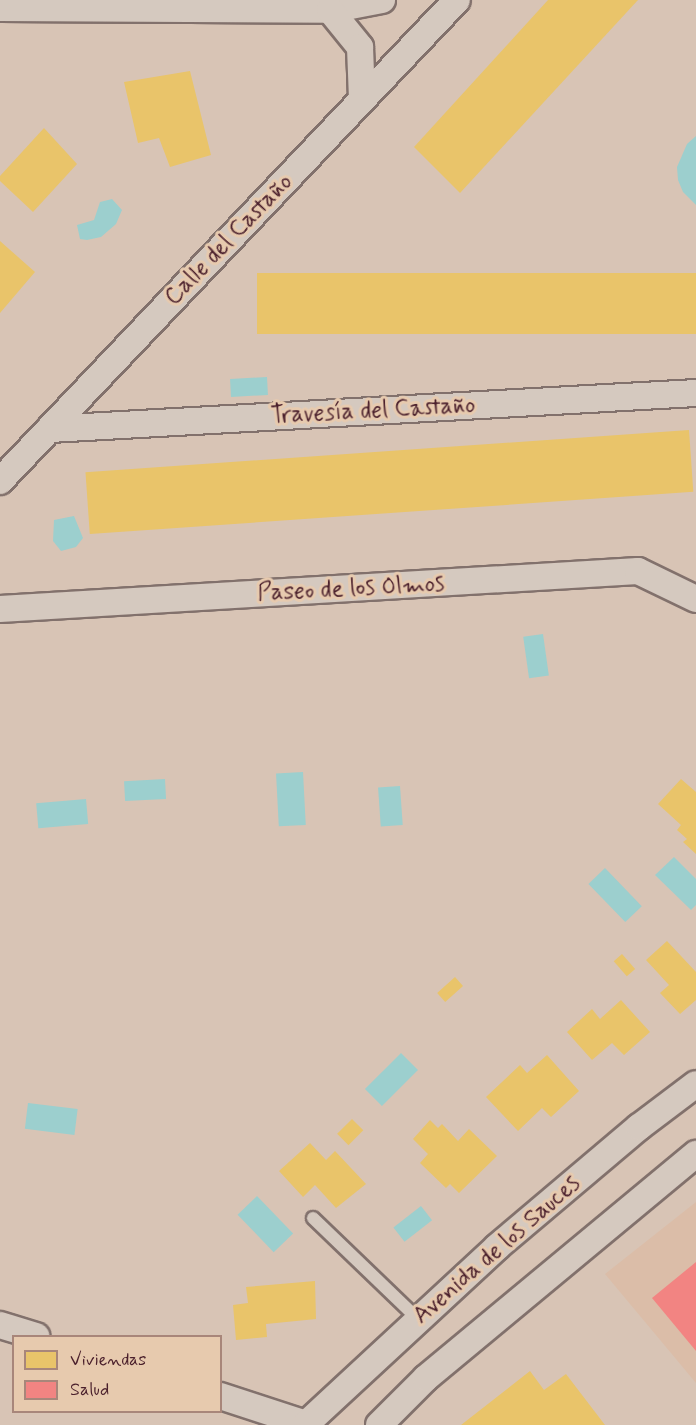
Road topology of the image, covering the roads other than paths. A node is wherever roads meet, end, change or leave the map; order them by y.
1 (382, 0) edge
2 (457, 0) edge
3 (0, 8) edge
4 (330, 10) junction
5 (362, 100) junction
6 (696, 393) edge
7 (50, 429) junction
8 (0, 481) edge
9 (696, 599) edge
10 (0, 609) edge
11 (696, 1084) edge
12 (694, 1157) edge
13 (313, 1218) dead end
14 (418, 1319) junction
15 (0, 1325) edge
16 (33, 1335) edge
17 (222, 1397) edge
18 (307, 1424) edge
19 (379, 1425) edge

1 - 4 street
2 - 5 street, Calle del Castaño
3 - 4 street
4 - 5 street
5 - 7 street, Calle del Castaño
6 - 7 street, Travesía del Castaño
7 - 8 street, Calle del Castaño
9 - 10 street, Paseo de los Olmos
11 - 14 street, Avenida de los Sauces
12 - 19 street
13 - 14 lane
14 - 18 street, Avenida de los Sauces
15 - 16 street
17 - 18 street

